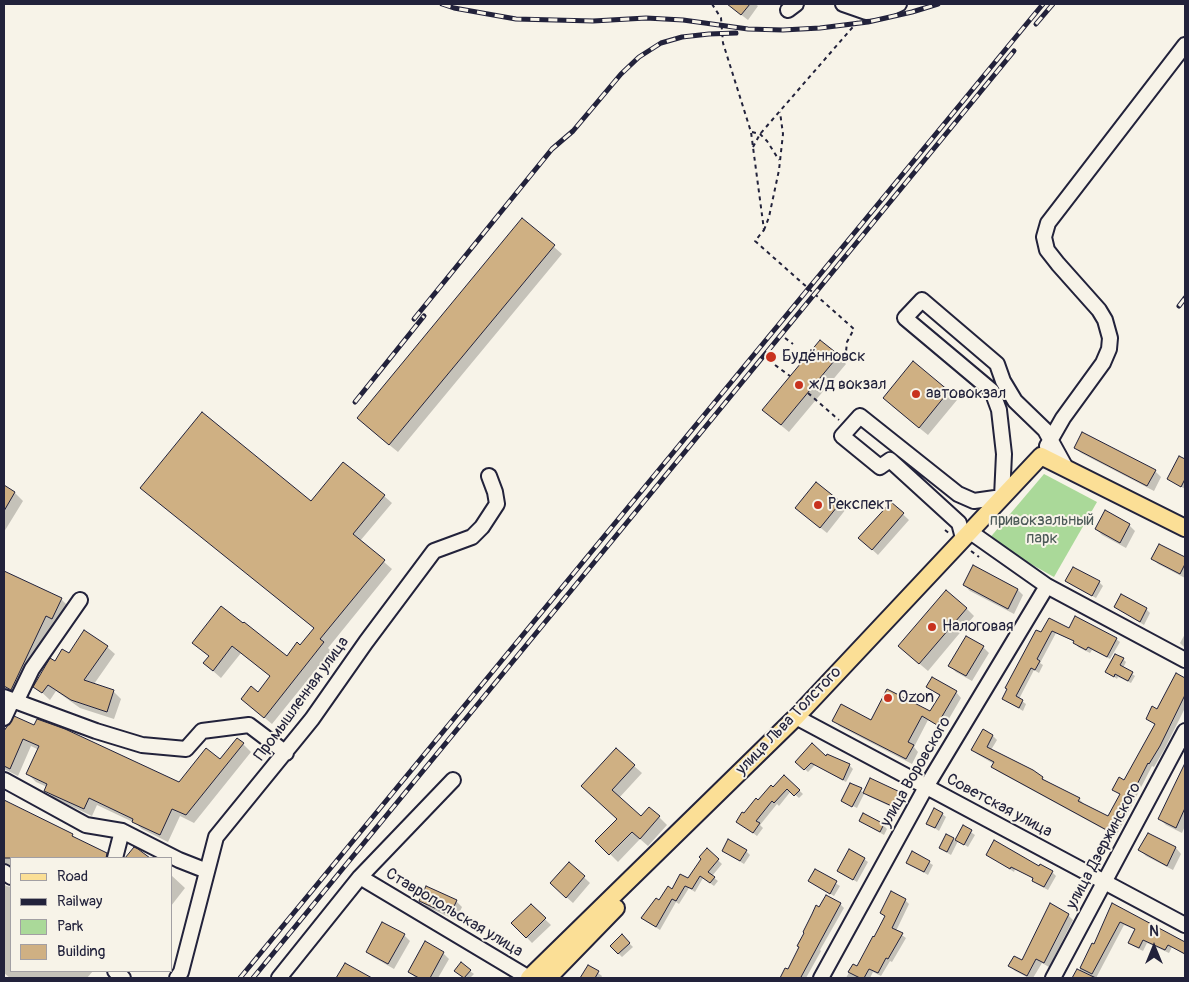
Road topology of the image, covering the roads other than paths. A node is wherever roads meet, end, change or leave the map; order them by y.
1 (843, 4) edge
2 (899, 4) edge
3 (1185, 45) edge
4 (1050, 440) junction
5 (1041, 456) junction
6 (1066, 468) junction
7 (489, 476) dead end
8 (1002, 497) junction
9 (1185, 528) edge
10 (966, 534) junction
11 (1047, 586) junction
12 (80, 600) dead end
13 (1185, 660) edge
14 (11, 700) edge
15 (4, 718) edge
16 (798, 718) junction
17 (1185, 731) edge
18 (286, 752) junction
19 (4, 780) edge
20 (454, 780) dead end
21 (926, 787) junction
22 (122, 830) junction
23 (115, 857) edge
24 (206, 871) junction
25 (360, 877) junction
26 (1104, 883) junction
27 (1185, 925) edge
28 (176, 978) edge
29 (279, 978) edge
30 (529, 978) edge
31 (548, 978) edge
32 (821, 978) edge
33 (1053, 978) edge

1 - 2 street
3 - 4 street
4 - 5 street
4 - 6 street
4 - 8 street
5 - 6 main road
5 - 8 main road, улица Льва Толстого
6 - 9 main road
7 - 18 street, Промышленная улица
8 - 10 main road, улица Льва Толстого
8 - 10 street
10 - 11 street
10 - 16 main road, улица Льва Толстого
11 - 13 street
11 - 21 street, улица Воровского
12 - 14 street
14 - 15 street
14 - 18 street
16 - 21 street, Советская улица
16 - 30 main road, улица Льва Толстого
16 - 31 main road, улица Льва Толстого
17 - 26 street, улица Дзержинского
18 - 24 street, Промышленная улица
19 - 22 street
20 - 25 street
21 - 26 street, Советская улица
21 - 32 street, улица Воровского
22 - 23 street
22 - 24 street
24 - 28 street, Промышленная улица
25 - 29 street
25 - 30 street, Ставропольская улица
26 - 27 street, Советская улица
26 - 33 street, улица Дзержинского

